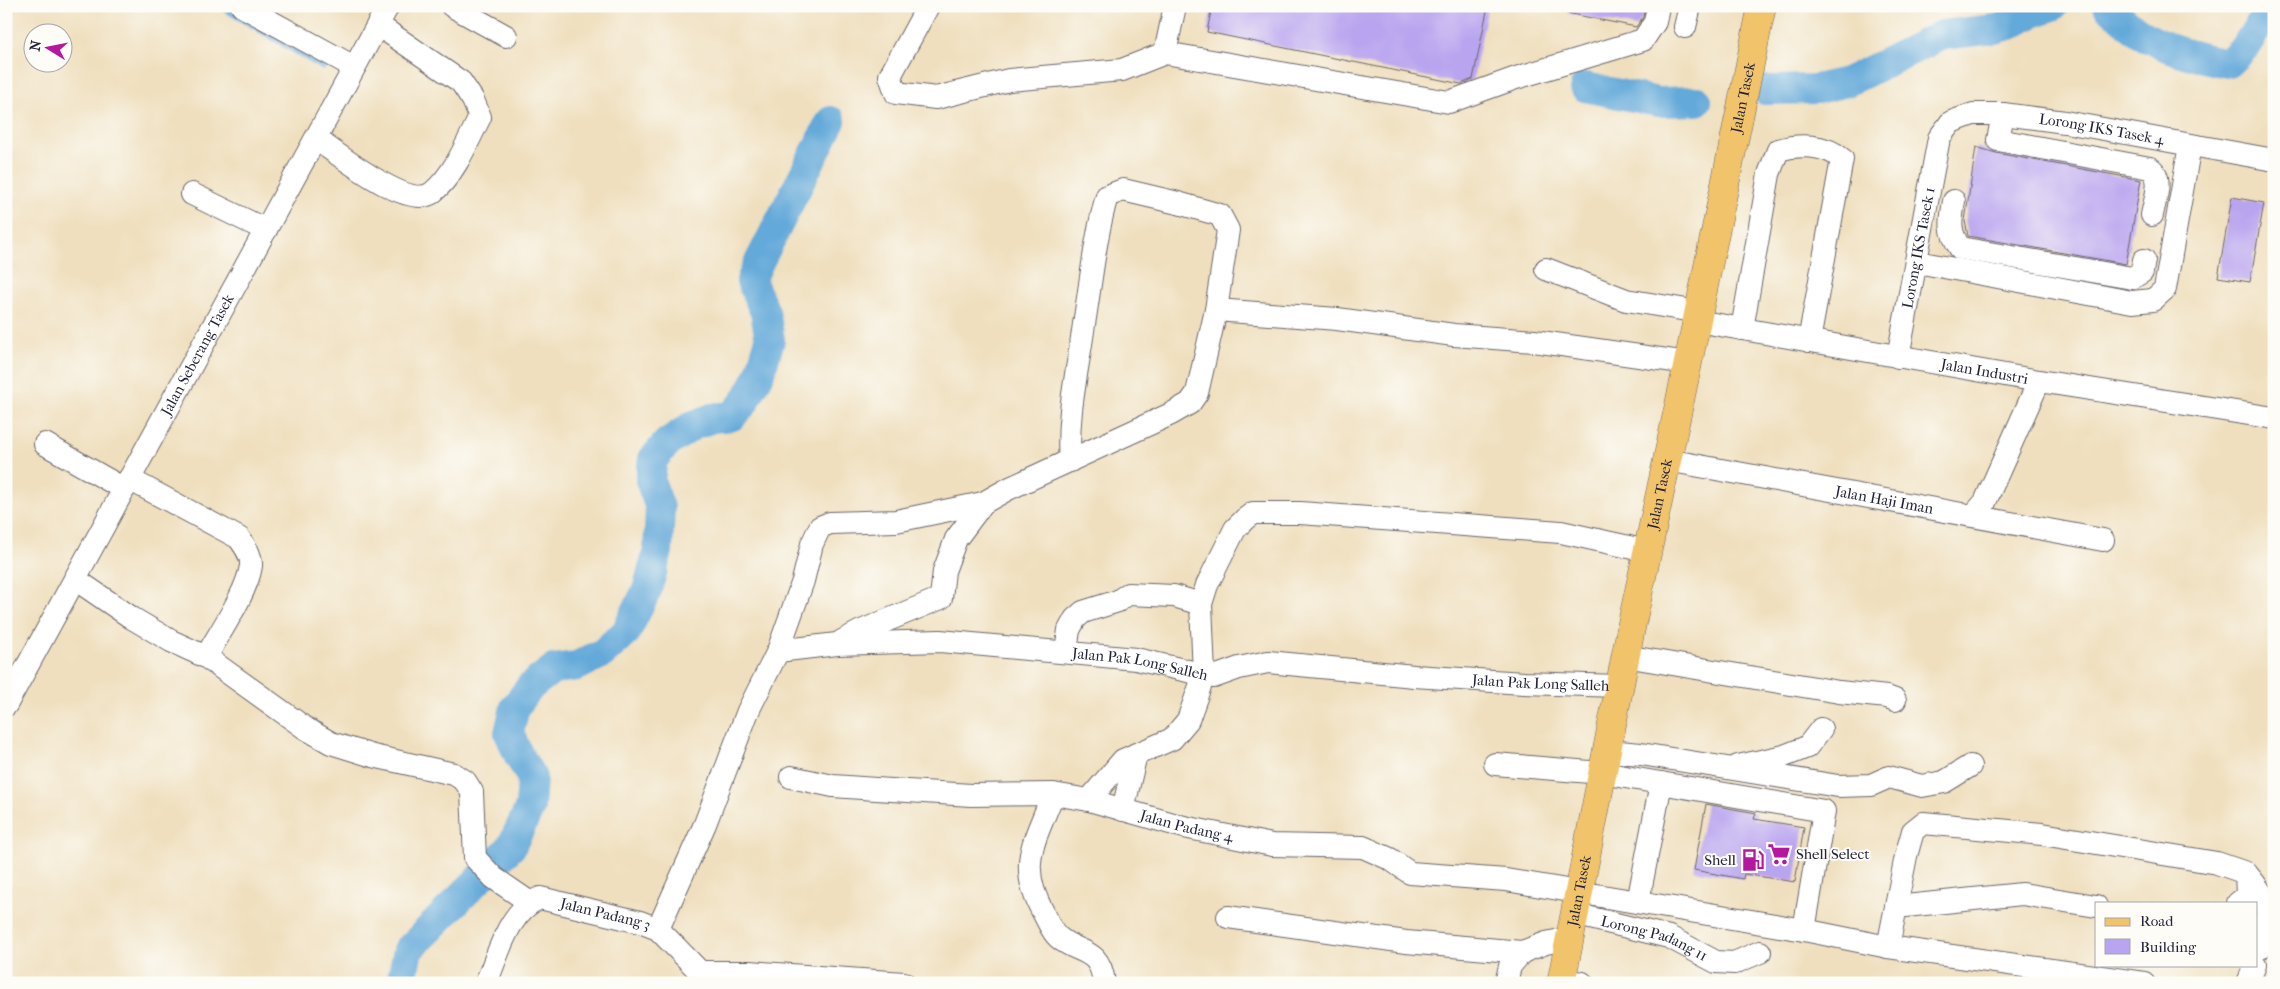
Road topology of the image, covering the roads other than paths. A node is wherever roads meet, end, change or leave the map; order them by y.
1 (242, 6) edge
2 (452, 6) edge
3 (928, 6) edge
4 (1175, 6) edge
5 (1658, 6) edge
6 (1762, 6) edge
7 (383, 15) edge
8 (506, 36) dead end
9 (1165, 53) junction
10 (354, 68) junction
11 (2003, 114) junction
12 (2065, 122) junction
13 (2143, 136) junction
14 (1938, 138) joint
15 (316, 139) junction
16 (2190, 144) junction
17 (2060, 151) junction
18 (2274, 160) edge
19 (2138, 166) junction
20 (192, 194) dead end
21 (1954, 201) dead end
22 (2152, 215) dead end
23 (266, 230) junction
24 (2144, 260) dead end
25 (1917, 262) junction
26 (1546, 269) dead end
27 (2084, 270) junction
28 (2081, 293) junction
29 (1216, 310) junction
30 (1698, 316) junction
31 (1742, 329) junction
32 (1809, 341) junction
33 (1898, 357) junction
34 (1688, 364) junction
35 (2039, 381) junction
36 (2274, 418) edge
37 (45, 444) dead end
38 (1667, 460) junction
39 (1070, 461) junction
40 (127, 484) junction
41 (984, 504) junction
42 (1973, 516) junction
43 (2103, 540) dead end
44 (1647, 551) junction
45 (74, 580) junction
46 (1201, 604) junction
47 (837, 644) junction
48 (778, 651) junction
49 (1066, 651) junction
50 (1625, 656) junction
51 (206, 657) junction
52 (1204, 675) junction
53 (1619, 686) junction
54 (1895, 700) dead end
55 (6, 705) edge
56 (1821, 729) dead end
57 (1136, 754) junction
58 (1604, 762) junction
59 (1495, 764) dead end
60 (1970, 766) dead end
61 (1727, 769) junction
62 (791, 778) dead end
63 (1661, 783) junction
64 (1053, 794) junction
65 (1089, 800) junction
66 (1123, 810) junction
67 (2246, 873) junction
68 (529, 902) junction
69 (1638, 902) junction
70 (2239, 902) edge
71 (2095, 906) edge
72 (1896, 907) junction
73 (1574, 915) junction
74 (1228, 917) dead end
75 (658, 929) junction
76 (1804, 930) junction
77 (1888, 947) junction
78 (2258, 951) edge
79 (1522, 952) junction
80 (1760, 952) dead end
81 (2253, 966) edge
82 (702, 977) edge
83 (749, 977) edge
84 (1568, 982) edge
85 (486, 983) edge
86 (904, 983) edge
87 (1104, 983) edge
88 (1506, 983) edge
89 (2144, 983) edge
90 (2248, 983) edge

1 - 10 street
2 - 8 street
3 - 9 street
4 - 9 street
5 - 9 street
6 - 30 main road, Jalan Tasek
7 - 10 street, Jalan Seberang Tasek
7 - 15 street
10 - 15 street, Jalan Seberang Tasek
11 - 12 street, Lorong IKS Tasek 4
11 - 14 street, Lorong IKS Tasek 4
11 - 17 street
12 - 13 street, Lorong IKS Tasek 4
12 - 17 street
13 - 16 street, Lorong IKS Tasek 4
13 - 19 street
14 - 25 street, Lorong IKS Tasek 1
15 - 23 street, Jalan Seberang Tasek
16 - 18 street, Lorong IKS Tasek 4
16 - 28 street
17 - 19 street
19 - 22 street
20 - 23 street
21 - 27 street
23 - 40 street, Jalan Seberang Tasek
24 - 27 street
25 - 28 street
25 - 33 street, Lorong IKS Tasek 1
26 - 30 street, Jalan Industri
27 - 28 street
29 - 34 street
29 - 39 street
29 - 39 street
30 - 31 street, Jalan Industri
30 - 34 main road, Jalan Tasek
31 - 32 street, Jalan Industri
31 - 32 street
32 - 33 street, Jalan Industri
33 - 35 street, Jalan Industri
34 - 38 main road, Jalan Tasek
35 - 36 street, Jalan Industri
35 - 42 street
37 - 40 street
38 - 42 street, Jalan Haji Iman
38 - 44 main road, Jalan Tasek
39 - 41 street
40 - 45 street, Jalan Seberang Tasek
40 - 51 street
41 - 47 street
41 - 48 street
42 - 43 street, Jalan Haji Iman
44 - 46 street
44 - 50 main road, Jalan Tasek
45 - 51 street
45 - 55 street, Jalan Seberang Tasek
46 - 49 street
46 - 52 street
47 - 48 street, Jalan Pak Long Salleh
47 - 49 street, Jalan Pak Long Salleh
48 - 75 street
49 - 52 street, Jalan Pak Long Salleh
50 - 53 main road, Jalan Tasek
50 - 54 street
51 - 68 street
52 - 53 street, Jalan Pak Long Salleh
52 - 57 street
53 - 58 main road, Jalan Tasek
56 - 61 street
57 - 65 street
57 - 66 street
58 - 59 street
58 - 61 street
58 - 63 street
58 - 73 main road, Jalan Tasek
60 - 61 street
62 - 64 street, Jalan Padang 4
63 - 69 street
63 - 76 street
64 - 65 street, Jalan Padang 4
64 - 87 street
65 - 66 street, Jalan Padang 4
66 - 73 street, Jalan Padang 4
67 - 70 street
67 - 72 street
67 - 78 street
68 - 75 street, Jalan Padang 3
68 - 85 street
69 - 73 street
69 - 76 street
71 - 72 street
72 - 77 street
73 - 79 street
73 - 80 street, Lorong Padang 11
73 - 84 main road, Jalan Tasek
74 - 79 street
75 - 82 street, Jalan Padang 3
76 - 77 street
77 - 89 street
79 - 88 street
81 - 90 street
82 - 83 street, Jalan Padang 3
83 - 86 street, Jalan Padang 3

